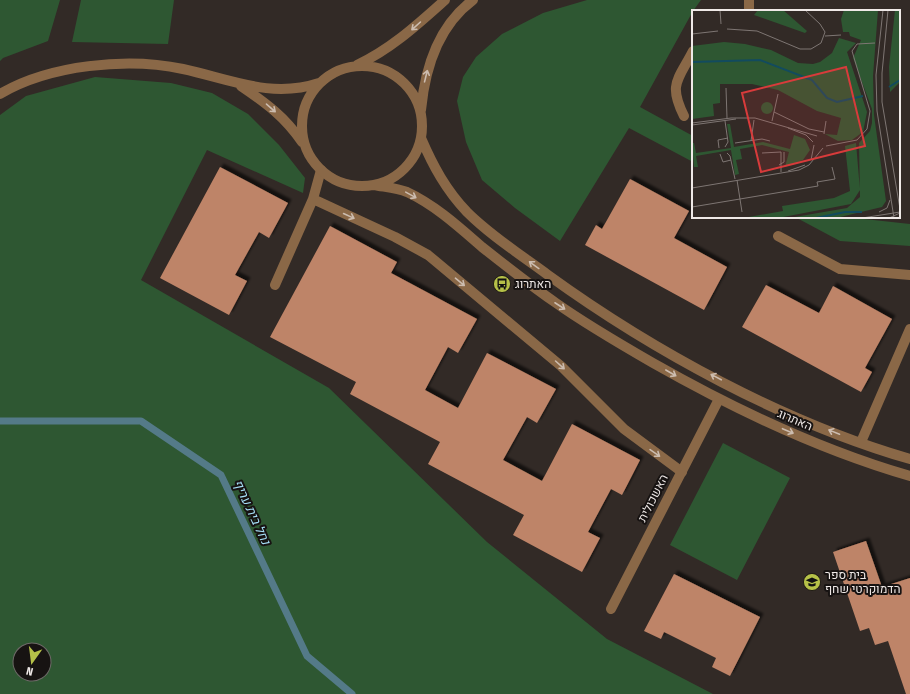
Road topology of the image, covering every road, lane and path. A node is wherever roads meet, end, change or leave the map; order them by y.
1 (445, 0) edge
2 (473, 0) edge
3 (749, 0) edge
4 (748, 10) edge
5 (692, 53) edge
6 (353, 67) junction
7 (320, 82) junction
8 (239, 85) junction
9 (0, 94) edge
10 (420, 114) junction
11 (684, 116) dead end
12 (421, 138) junction
13 (304, 146) junction
14 (321, 170) junction
15 (374, 184) junction
16 (313, 199) junction
17 (778, 236) dead end
18 (910, 275) edge
19 (274, 285) dead end
20 (910, 329) edge
21 (719, 399) junction
22 (861, 442) junction
23 (910, 459) edge
24 (682, 472) junction
25 (910, 476) edge
26 (610, 609) dead end

1 -> 6 street
10 -> 2 street
3 - 4 street
5 - 11 street
6 - 7 street
6 - 10 street
7 - 8 street
7 - 13 street
8 - 9 street
8 -> 13 street
10 - 12 street
12 - 15 street
22 -> 12 street, האתרוג
13 - 14 street
14 - 15 street
14 - 16 street
15 -> 21 street, האתרוג
16 - 19 street
16 -> 24 street
17 - 18 street
20 - 22 street
21 - 24 street, האשכולית
21 -> 25 street, האתרוג
22 - 23 street, האתרוג
24 - 26 street, האשכולית

